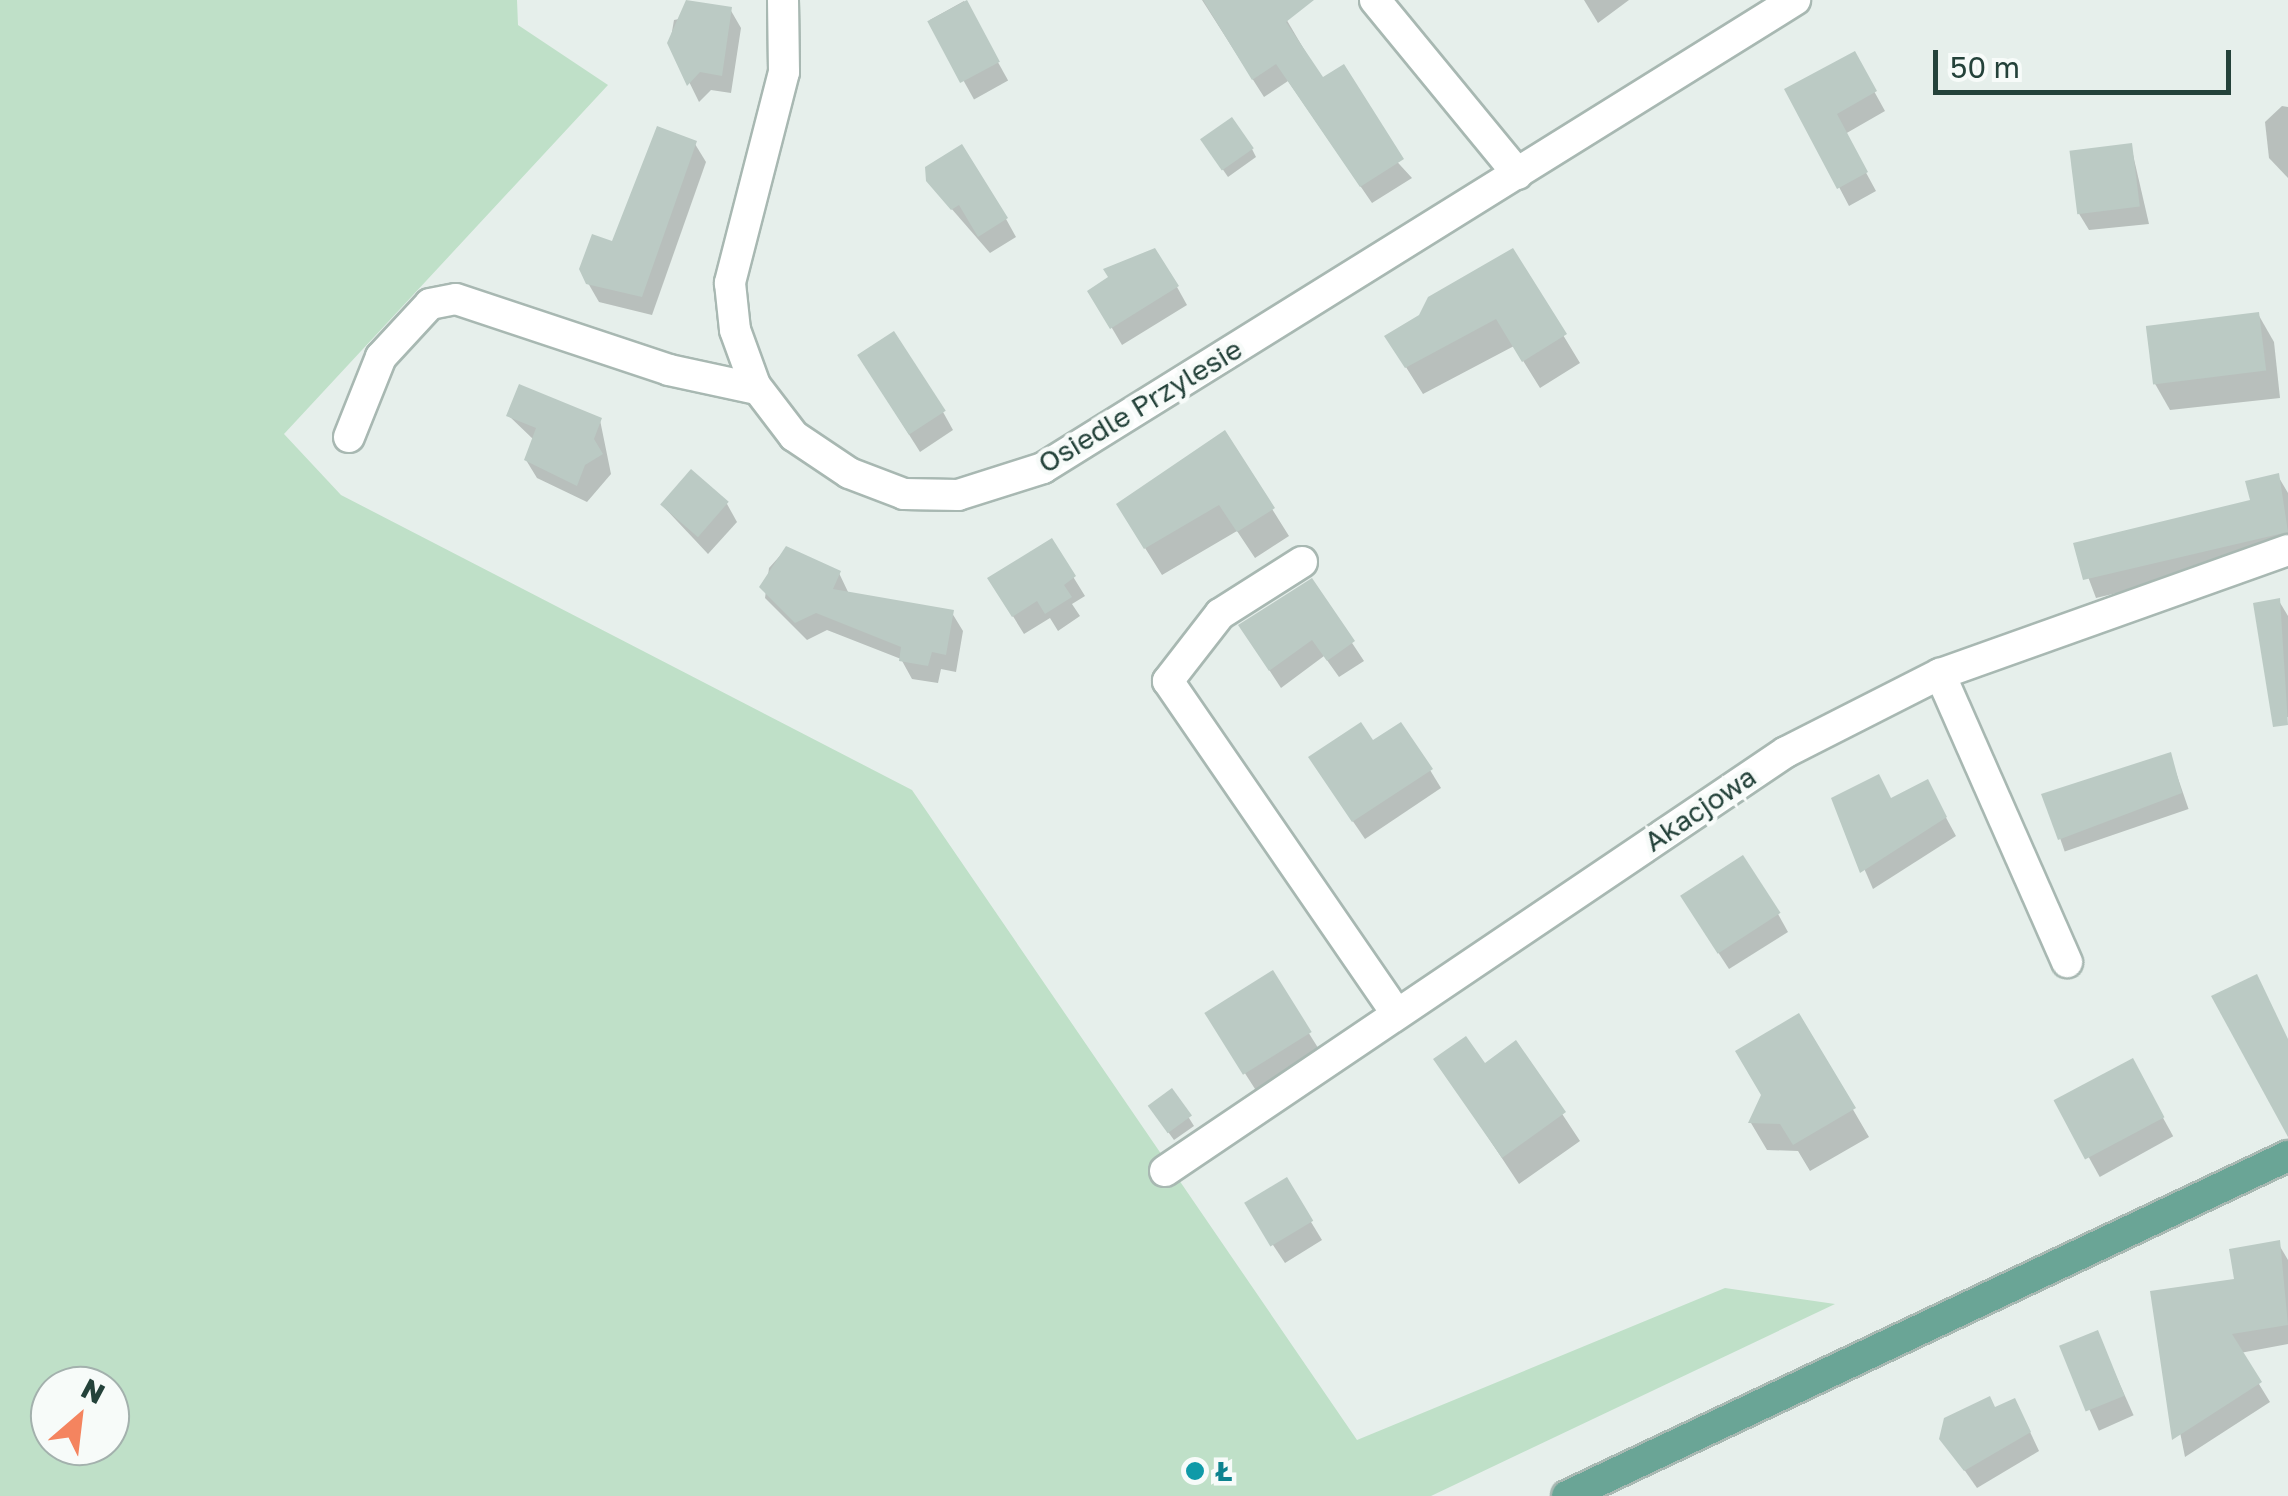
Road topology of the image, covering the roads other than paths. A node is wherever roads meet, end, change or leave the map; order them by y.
1 (783, 0) edge
2 (1375, 0) edge
3 (1795, 0) edge
4 (1518, 174) junction
5 (757, 388) junction
6 (349, 437) dead end
7 (2288, 550) edge
8 (1302, 562) dead end
9 (1940, 674) junction
10 (2067, 962) dead end
11 (1396, 1011) junction
12 (2288, 1156) edge
13 (1165, 1171) dead end
14 (1566, 1496) edge

1 - 5 street, Osiedle Przylesie
2 - 4 street
3 - 4 street, Osiedle Przylesie
4 - 5 street, Osiedle Przylesie
5 - 6 street
7 - 9 street, Akacjowa
8 - 11 street
9 - 10 street
9 - 11 street, Akacjowa
11 - 13 street, Akacjowa
12 - 14 main road

